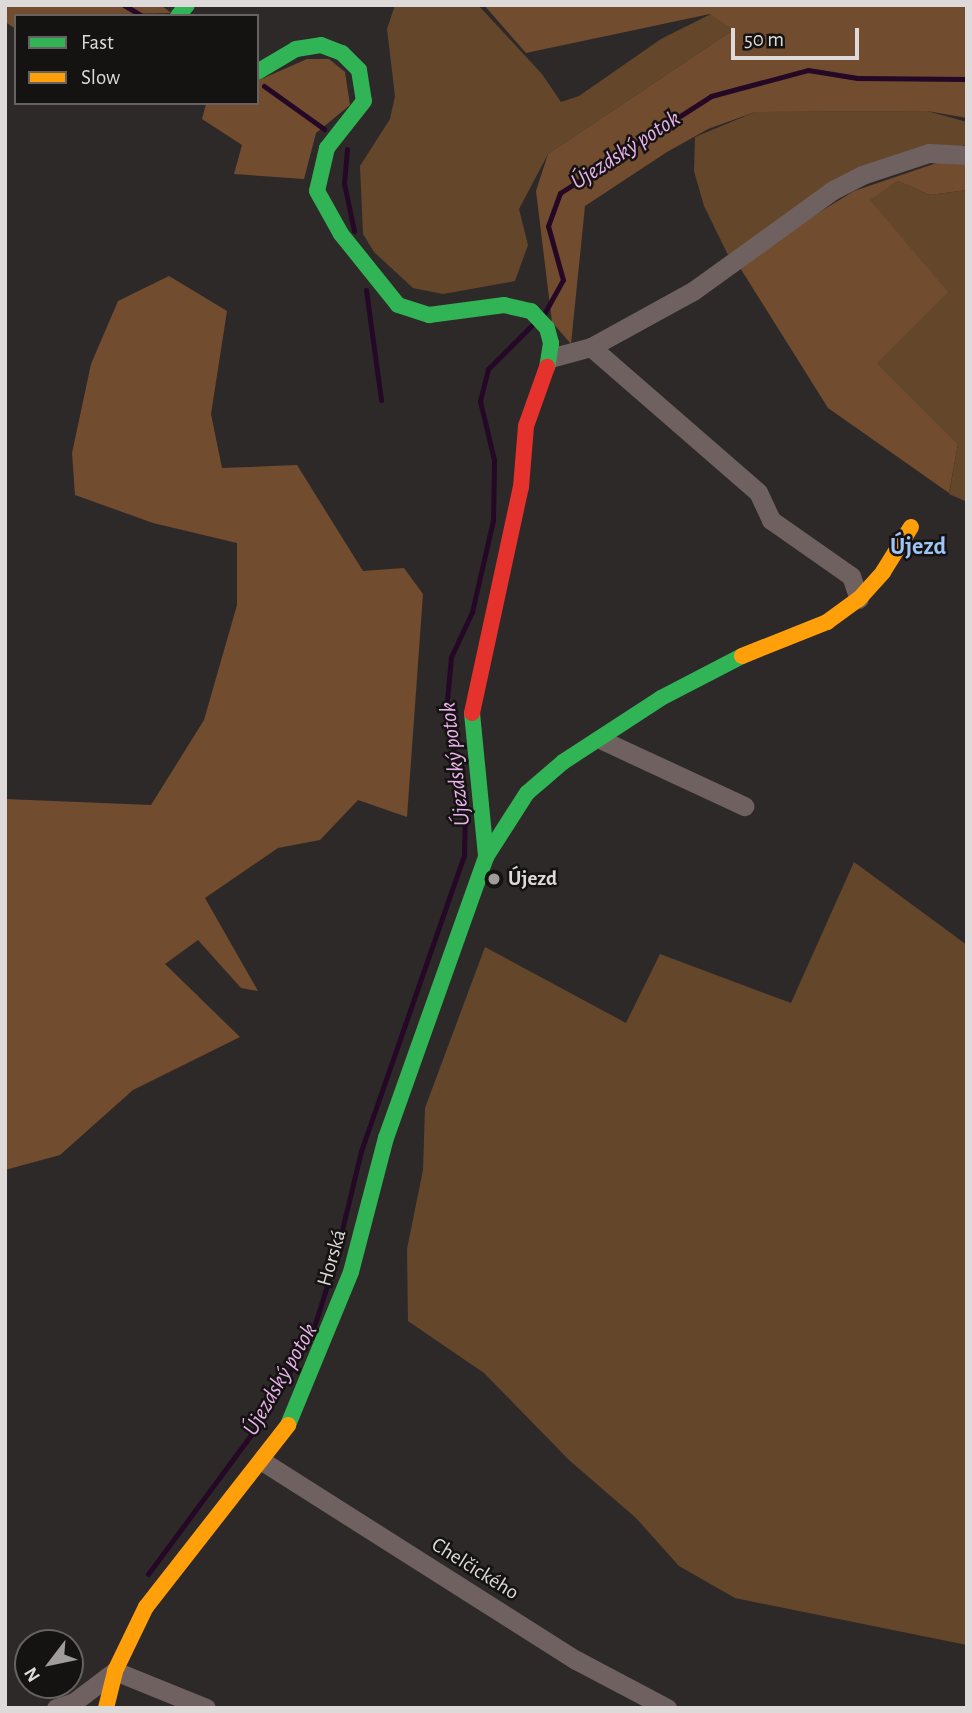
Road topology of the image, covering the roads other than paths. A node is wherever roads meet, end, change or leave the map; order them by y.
1 (259, 71) edge
2 (967, 155) edge
3 (591, 347) junction
4 (550, 358) junction
5 (911, 527) dead end
6 (859, 598) junction
7 (602, 740) junction
8 (744, 806) dead end
9 (486, 857) junction
10 (262, 1461) junction
11 (115, 1671) junction
12 (56, 1708) edge
13 (106, 1708) edge
14 (206, 1708) edge
15 (667, 1708) edge

1 - 4 street
2 - 3 street
3 - 4 street
3 - 6 street
4 - 9 street
5 - 6 street
6 - 7 street
7 - 8 street
7 - 9 street
9 - 10 street, Horská
10 - 11 street, Horská
10 - 15 street, Chelčického
11 - 12 street
11 - 13 street, Horská
11 - 14 street

